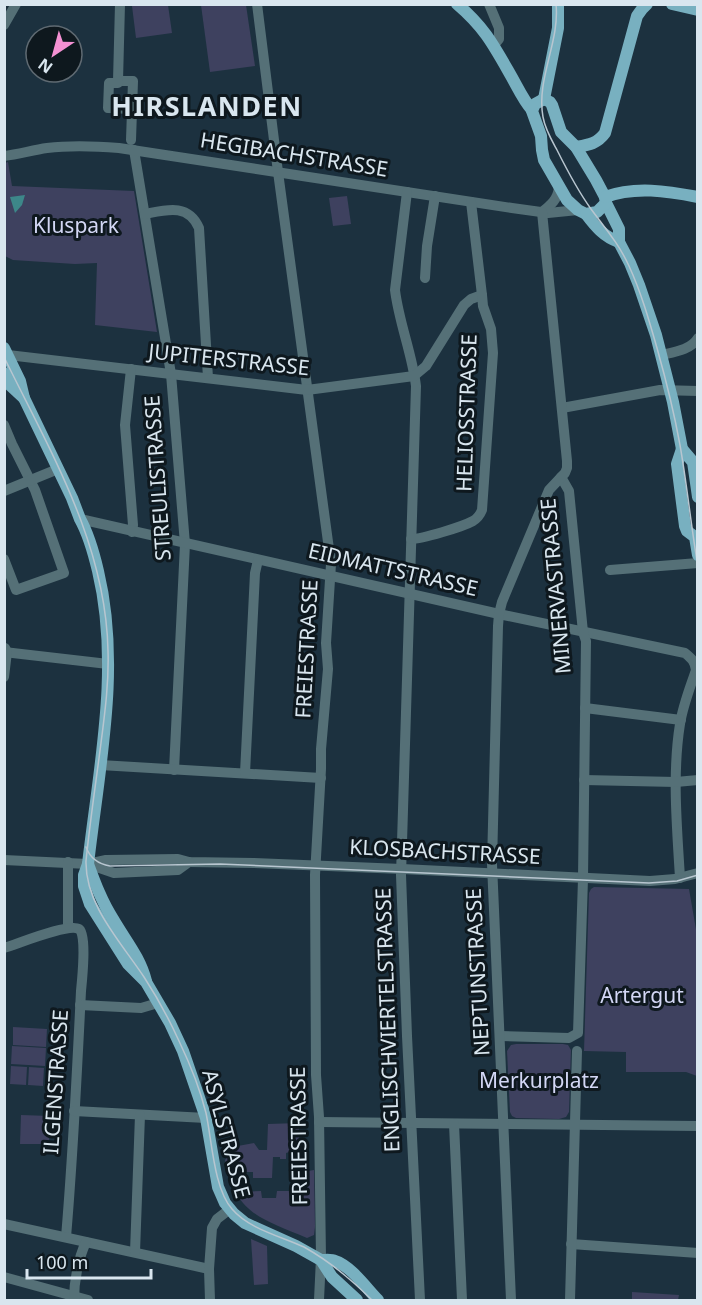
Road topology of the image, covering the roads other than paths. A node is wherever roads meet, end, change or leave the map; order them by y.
1 (16, 4) edge
2 (120, 4) edge
3 (257, 4) edge
4 (457, 4) edge
5 (489, 4) edge
6 (558, 4) edge
7 (672, 4) edge
8 (642, 6) edge
9 (698, 10) edge
10 (4, 24) edge
11 (494, 45) junction
12 (118, 81) junction
13 (543, 99) junction
14 (132, 109) junction
15 (532, 110) junction
16 (132, 145) junction
17 (576, 147) junction
18 (4, 156) edge
19 (278, 172) junction
20 (559, 187) junction
21 (407, 192) junction
22 (435, 196) junction
23 (698, 197) edge
24 (605, 200) junction
25 (471, 202) junction
26 (542, 212) junction
27 (582, 212) junction
28 (145, 214) junction
29 (619, 242) junction
30 (425, 278) dead end
31 (482, 295) junction
32 (698, 338) edge
33 (6, 352) edge
34 (661, 355) junction
35 (131, 369) junction
36 (4, 373) edge
37 (171, 374) junction
38 (414, 376) junction
39 (208, 378) junction
40 (307, 390) junction
41 (670, 390) junction
42 (698, 391) edge
43 (24, 398) junction
44 (562, 408) junction
45 (4, 425) edge
46 (682, 449) junction
47 (58, 469) junction
48 (561, 477) junction
49 (30, 481) junction
50 (4, 491) edge
51 (698, 497) edge
52 (80, 519) junction
53 (132, 532) junction
54 (697, 536) edge
55 (411, 539) junction
56 (185, 543) junction
57 (698, 555) edge
58 (4, 558) edge
59 (258, 560) junction
60 (698, 563) edge
61 (610, 570) dead end
62 (331, 576) junction
63 (409, 594) junction
64 (499, 614) junction
65 (583, 632) junction
66 (5, 651) edge
67 (108, 664) junction
68 (4, 677) edge
69 (585, 708) junction
70 (681, 720) junction
71 (100, 765) junction
72 (174, 770) junction
73 (245, 773) junction
74 (321, 778) junction
75 (584, 780) junction
76 (698, 780) edge
77 (676, 782) junction
78 (4, 860) edge
79 (68, 862) junction
80 (88, 864) junction
81 (316, 866) junction
82 (402, 869) junction
83 (492, 873) junction
84 (698, 873) edge
85 (680, 878) junction
86 (583, 879) junction
87 (68, 928) junction
88 (4, 948) edge
89 (158, 1003) junction
90 (80, 1005) junction
91 (500, 1036) junction
92 (577, 1051) dead end
93 (74, 1111) junction
94 (140, 1114) junction
95 (206, 1118) junction
96 (319, 1122) junction
97 (411, 1123) junction
98 (454, 1124) junction
99 (503, 1124) junction
100 (575, 1125) junction
101 (698, 1126) edge
102 (230, 1209) junction
103 (4, 1224) edge
104 (66, 1237) junction
105 (86, 1242) junction
106 (571, 1244) junction
107 (135, 1252) junction
108 (698, 1253) edge
109 (321, 1260) junction
110 (209, 1269) junction
111 (4, 1277) edge
112 (74, 1299) edge
113 (88, 1300) edge
114 (210, 1300) edge
115 (319, 1300) edge
116 (357, 1300) edge
117 (378, 1300) edge
118 (420, 1300) edge
119 (462, 1300) edge
120 (511, 1300) edge
121 (570, 1300) edge

1 - 10 street
2 - 12 street
3 - 19 street, FREIESTRASSE
4 - 11 main road
5 - 11 street
6 - 13 main road
7 - 9 main road
8 - 17 main road
11 - 15 main road
12 - 14 street, STREULISTRASSE
12 - 14 street
13 - 15 main road
13 - 17 main road
14 - 16 street, STREULISTRASSE
15 - 20 main road
16 - 18 street, HEGIBACHSTRASSE
16 - 19 street, HEGIBACHSTRASSE
16 - 28 street, STREULISTRASSE
17 - 24 main road
19 - 21 street, HEGIBACHSTRASSE
19 - 40 street, FREIESTRASSE
20 - 26 street
20 - 27 main road
21 - 22 street, HEGIBACHSTRASSE
21 - 38 street, ENGLISCHVIERTELSTRASSE
22 - 25 street, HEGIBACHSTRASSE
22 - 30 street
23 - 24 main road
24 - 27 main road
24 - 29 main road
25 - 26 street, HEGIBACHSTRASSE
25 - 31 street, HELIOSSTRASSE
26 - 27 street, HEGIBACHSTRASSE
26 - 44 street, MINERVASTRASSE
27 - 29 main road
28 - 37 street, STREULISTRASSE
28 - 39 street
29 - 34 main road
31 - 38 street
31 - 55 street, HELIOSSTRASSE
32 - 34 street
33 - 35 street, JUPITERSTRASSE
33 - 43 main road, ASYLSTRASSE
34 - 41 main road
35 - 37 street, JUPITERSTRASSE
35 - 53 street
36 - 43 main road, ASYLSTRASSE
37 - 39 street, JUPITERSTRASSE
37 - 56 street, STREULISTRASSE
38 - 40 street, JUPITERSTRASSE
38 - 55 street, ENGLISCHVIERTELSTRASSE
39 - 40 street, JUPITERSTRASSE
40 - 62 street, FREIESTRASSE
41 - 42 street
41 - 44 street
41 - 46 main road
43 - 47 main road, ASYLSTRASSE
44 - 48 street, MINERVASTRASSE
45 - 49 street
46 - 51 main road
46 - 54 main road
47 - 49 street
47 - 52 main road, ASYLSTRASSE
48 - 64 street, NEPTUNSTRASSE
48 - 65 street, MINERVASTRASSE
49 - 50 street
49 - 58 street
52 - 53 street, EIDMATTSTRASSE
52 - 67 main road, ASYLSTRASSE
53 - 56 street, EIDMATTSTRASSE
54 - 57 main road
55 - 63 street, ENGLISCHVIERTELSTRASSE
56 - 59 street, EIDMATTSTRASSE
56 - 72 street, STREULISTRASSE
59 - 62 street, EIDMATTSTRASSE
59 - 73 street
60 - 61 street
62 - 63 street, EIDMATTSTRASSE
62 - 74 street, FREIESTRASSE
63 - 64 street, EIDMATTSTRASSE
63 - 82 street, ENGLISCHVIERTELSTRASSE
64 - 65 street, EIDMATTSTRASSE
64 - 83 street, NEPTUNSTRASSE
65 - 69 street, MINERVASTRASSE
65 - 70 street, EIDMATTSTRASSE
66 - 67 street
66 - 68 street
67 - 71 main road, ASYLSTRASSE
69 - 70 street
69 - 75 street, MINERVASTRASSE
70 - 77 street
71 - 72 street
71 - 80 main road, ASYLSTRASSE
72 - 73 street
73 - 74 street
74 - 81 street, FREIESTRASSE
75 - 77 street
75 - 86 street, MINERVASTRASSE
76 - 77 street
77 - 85 street
78 - 79 street, KLOSBACHSTRASSE
79 - 80 street, KLOSBACHSTRASSE
79 - 87 street
80 - 81 street, KLOSBACHSTRASSE
80 - 89 main road, ASYLSTRASSE
81 - 82 street, KLOSBACHSTRASSE
81 - 96 street, FREIESTRASSE
82 - 83 street, KLOSBACHSTRASSE
82 - 97 street, ENGLISCHVIERTELSTRASSE
83 - 86 street, KLOSBACHSTRASSE
83 - 91 street, NEPTUNSTRASSE
84 - 85 street, KLOSBACHSTRASSE
85 - 86 street, KLOSBACHSTRASSE
86 - 91 street, MINERVASTRASSE
87 - 88 street
87 - 90 street, ILGENSTRASSE
89 - 90 street
89 - 95 main road, ASYLSTRASSE
90 - 93 street, ILGENSTRASSE
91 - 99 street, NEPTUNSTRASSE
92 - 100 street
93 - 94 street
93 - 104 street, ILGENSTRASSE
94 - 95 street
94 - 107 street
95 - 102 main road, ASYLSTRASSE
96 - 97 street
96 - 109 street, FREIESTRASSE
97 - 98 street
97 - 118 street, ENGLISCHVIERTELSTRASSE
98 - 99 street
98 - 119 street
99 - 100 street
99 - 120 street, NEPTUNSTRASSE
100 - 101 street
100 - 106 street
102 - 109 main road
102 - 110 street, ASYLSTRASSE
103 - 104 street
104 - 105 street
105 - 107 street
105 - 112 street
106 - 108 street
106 - 121 street
107 - 110 street
109 - 115 street, FREIESTRASSE
109 - 116 main road
109 - 117 main road
110 - 114 street, ASYLSTRASSE
111 - 112 street
112 - 113 street

